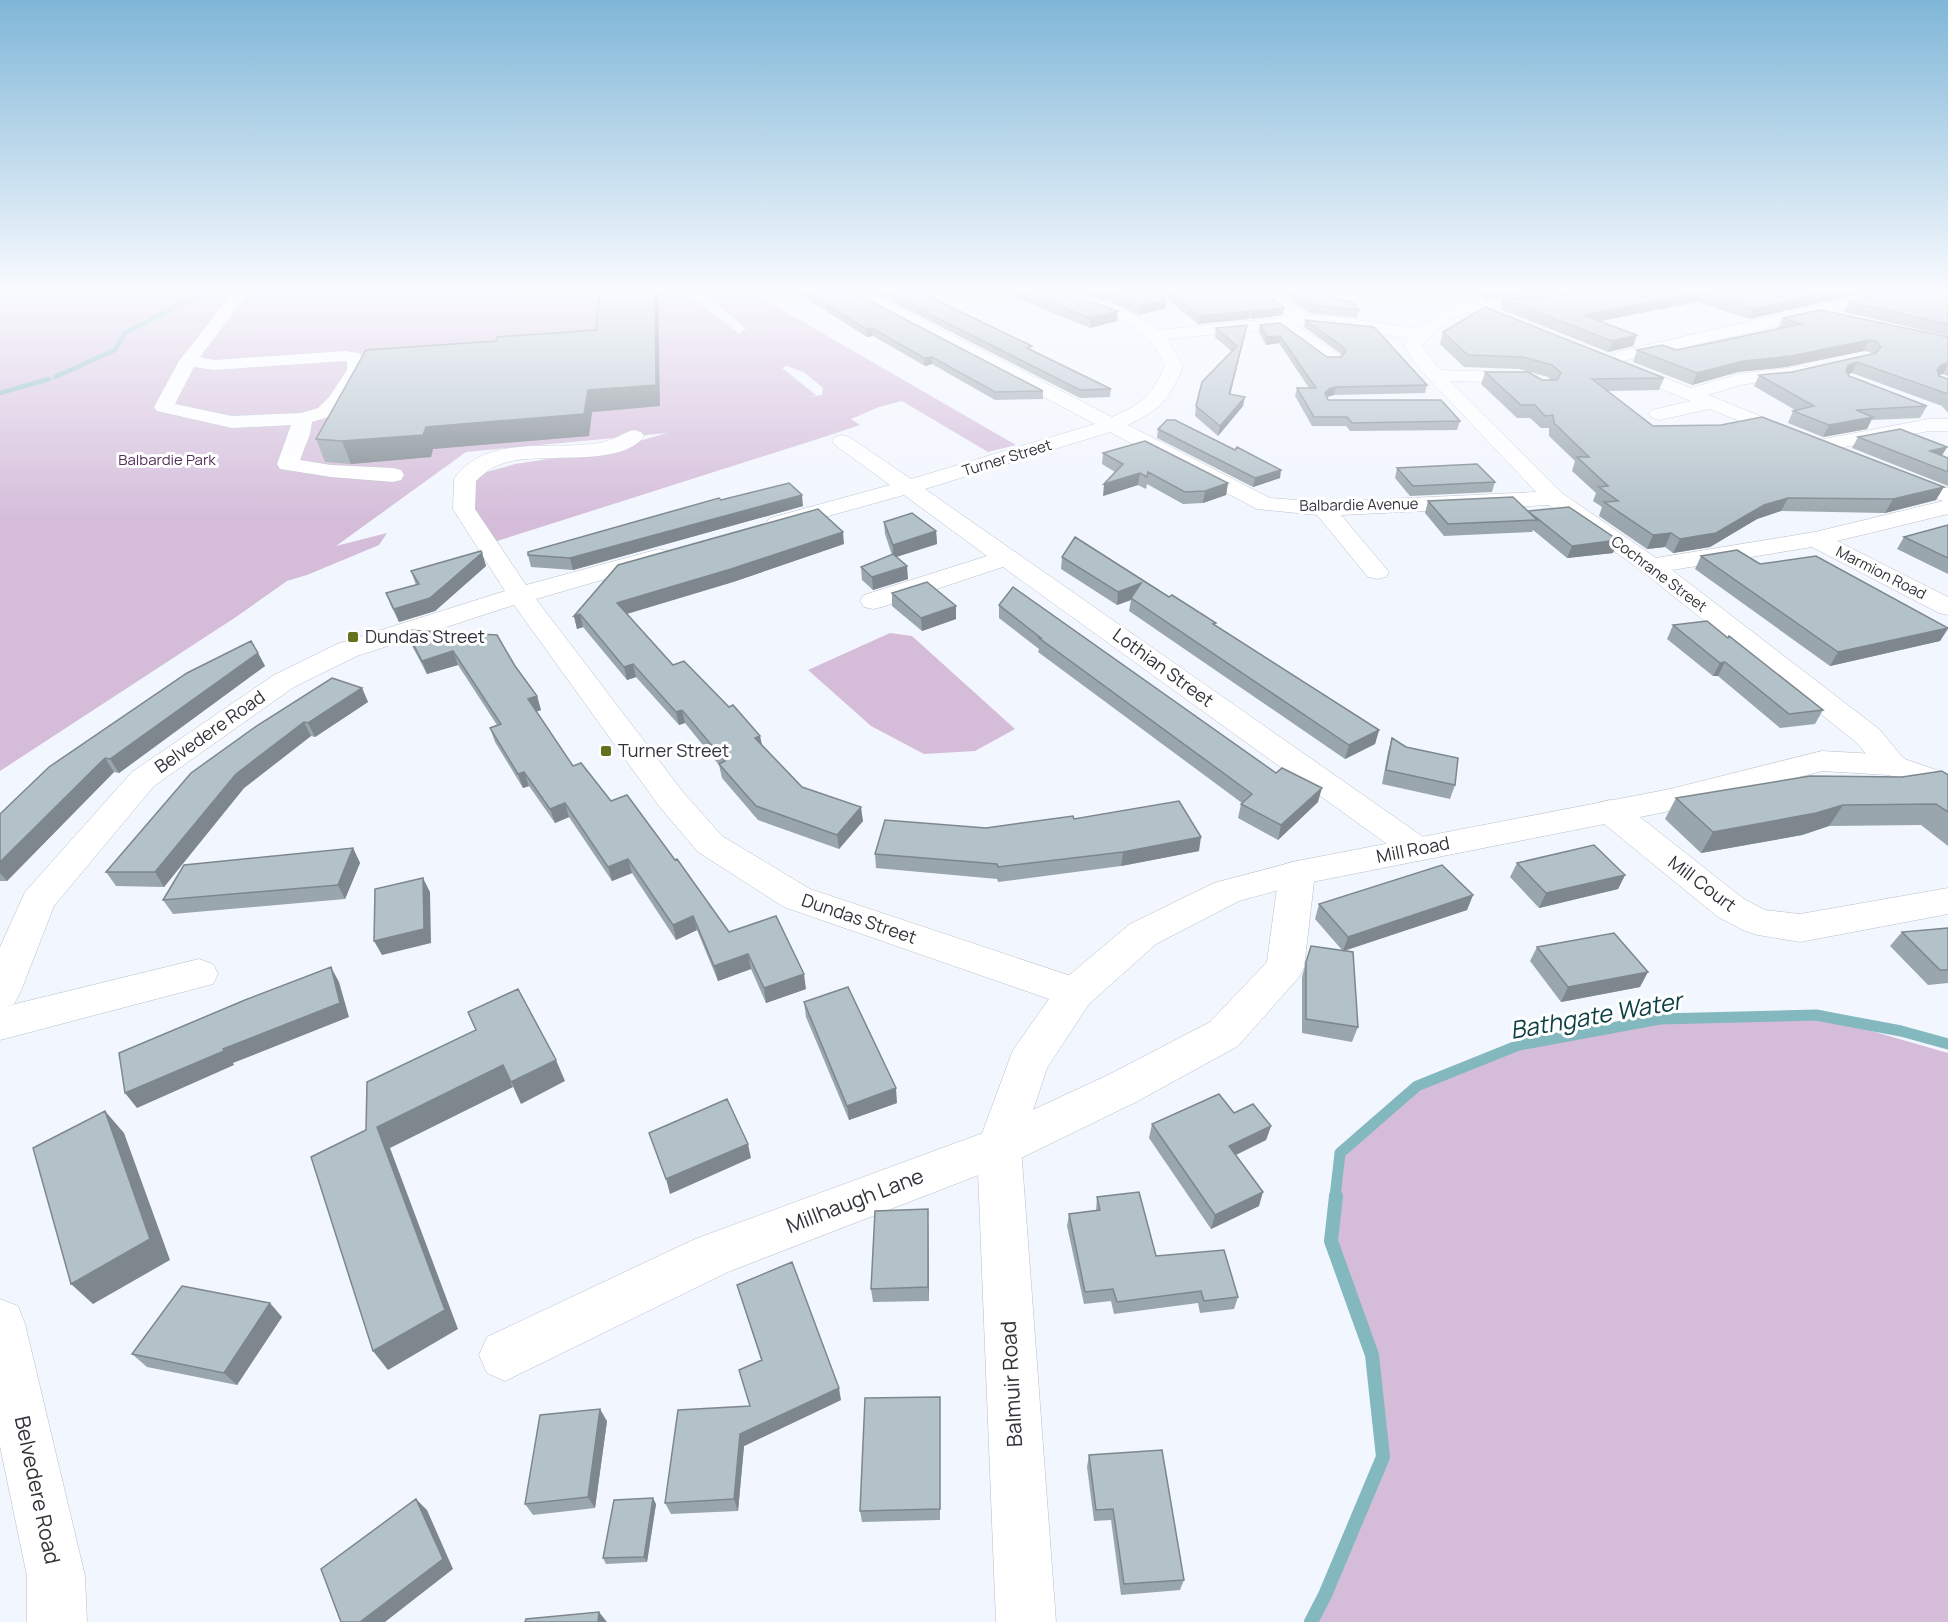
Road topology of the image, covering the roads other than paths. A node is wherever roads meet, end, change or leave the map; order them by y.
1 (185, 368) edge
2 (356, 368) edge
3 (1001, 368) edge
4 (1173, 368) edge
5 (1428, 368) edge
6 (1625, 368) edge
7 (1819, 368) edge
8 (1435, 375) junction
9 (1546, 386) edge
10 (1690, 394) junction
11 (1711, 403) junction
12 (1659, 414) dead end
13 (1941, 415) edge
14 (302, 419) junction
15 (1112, 426) junction
16 (634, 436) dead end
17 (842, 441) dead end
18 (1818, 446) junction
19 (1850, 458) edge
20 (1883, 471) edge
21 (393, 475) dead end
22 (909, 487) junction
23 (1948, 496) edge
24 (1554, 498) junction
25 (1948, 507) edge
26 (1324, 509) junction
27 (760, 528) edge
28 (1815, 539) junction
29 (680, 550) edge
30 (1008, 557) junction
31 (1651, 566) junction
32 (1377, 572) dead end
33 (520, 595) junction
34 (873, 601) dead end
35 (1948, 607) edge
36 (1893, 765) junction
37 (1948, 786) edge
38 (1610, 811) junction
39 (1417, 849) junction
40 (1297, 873) junction
41 (1948, 901) edge
42 (200, 974) dead end
43 (0, 993) edge
44 (1075, 993) junction
45 (0, 1024) edge
46 (999, 1147) junction
47 (0, 1324) edge
48 (505, 1355) dead end
49 (57, 1622) edge
50 (1026, 1622) edge

1 - 14 street
2 - 14 street
3 - 15 street, Balbardie Avenue
4 - 15 street, Turner Street
5 - 8 street, Cochrane Street
6 - 10 street
7 - 10 street
8 - 9 street
8 - 24 street, Cochrane Street
10 - 11 street
11 - 12 street
11 - 18 street
13 - 18 street
14 - 21 street
15 - 22 street, Turner Street
15 - 26 street, Balbardie Avenue
16 - 33 street, Dundas Street
17 - 22 street, Lothian Street
18 - 19 street
20 - 23 street
22 - 27 street, Turner Street
22 - 30 street, Lothian Street
24 - 26 street, Balbardie Avenue
24 - 31 street, Cochrane Street
25 - 28 street, Marmion Road
26 - 32 street
28 - 31 street, Marmion Road
28 - 35 street, Marmion Road
29 - 33 street
30 - 34 street
30 - 39 street, Lothian Street
31 - 36 street, Cochrane Street
33 - 43 street, Belvedere Road
33 - 44 street, Dundas Street
36 - 37 street, Mill Road
36 - 38 street, Mill Road
38 - 39 street, Mill Road
38 - 41 street, Mill Court
39 - 40 street, Mill Road
40 - 44 street, Mill Road
40 - 46 street, Millhaugh Lane
42 - 45 street
44 - 46 street, Mill Road
46 - 48 street, Millhaugh Lane
46 - 50 street, Balmuir Road
47 - 49 street, Belvedere Road

